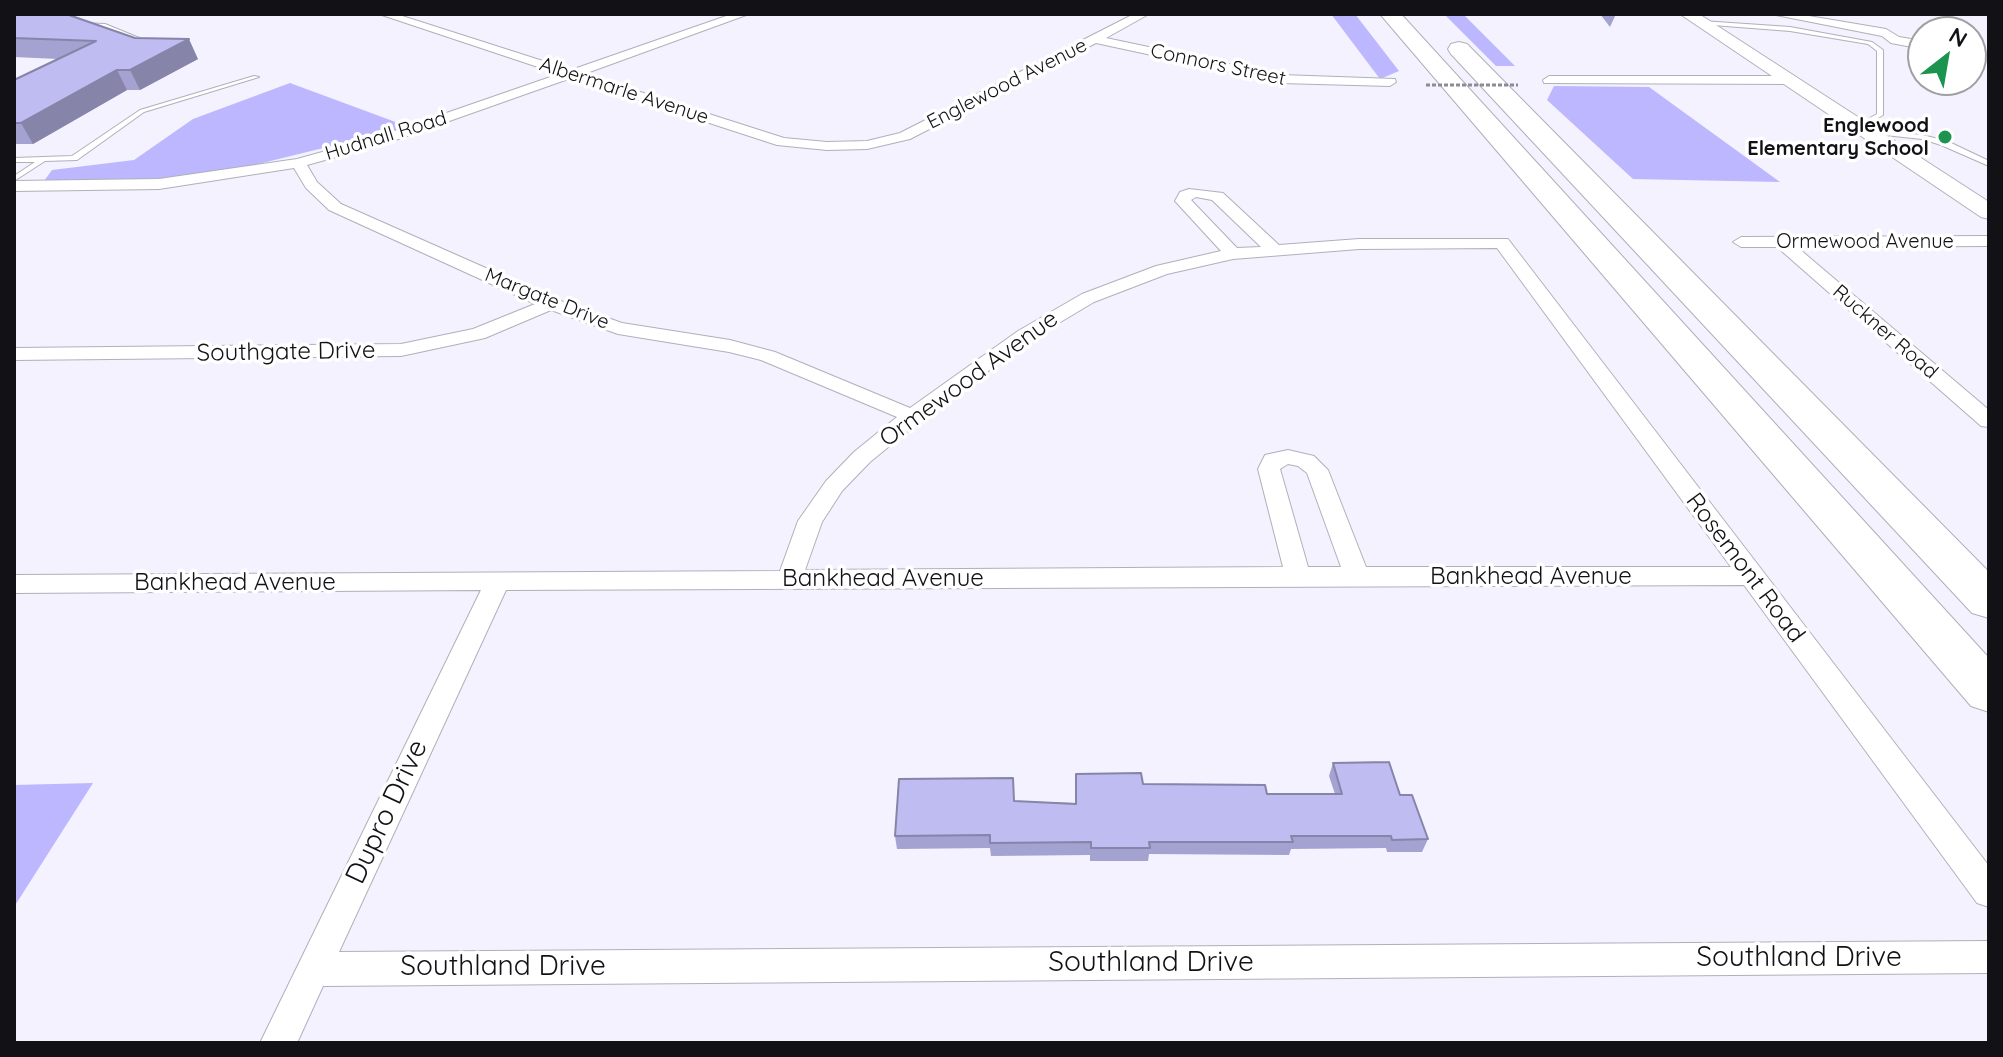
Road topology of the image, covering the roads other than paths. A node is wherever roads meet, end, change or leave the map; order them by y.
1 (385, 14) edge
2 (743, 14) edge
3 (1143, 14) edge
4 (1390, 14) edge
5 (1425, 14) edge
6 (1777, 14) edge
7 (1695, 18) edge
8 (71, 24) edge
9 (1096, 39) junction
10 (1907, 42) edge
11 (157, 46) edge
12 (570, 74) junction
13 (256, 77) dead end
14 (1549, 80) dead end
15 (1788, 80) junction
16 (1390, 82) dead end
17 (1861, 129) junction
18 (867, 145) joint
19 (14, 160) edge
20 (42, 160) junction
21 (298, 163) junction
22 (1989, 164) edge
23 (14, 179) edge
24 (14, 186) edge
25 (1988, 210) edge
26 (1989, 241) edge
27 (1741, 242) dead end
28 (1781, 242) junction
29 (1502, 243) joint
30 (1273, 249) junction
31 (1233, 254) junction
32 (551, 304) junction
33 (14, 354) edge
34 (912, 416) junction
35 (1989, 421) edge
36 (1298, 576) junction
37 (1752, 576) junction
38 (1357, 577) junction
39 (789, 580) junction
40 (497, 582) junction
41 (14, 584) edge
42 (1989, 601) edge
43 (1989, 692) edge
44 (1989, 892) edge
45 (1989, 957) edge
46 (313, 969) junction
47 (278, 1043) edge

1 - 12 street, Albermarle Avenue
2 - 12 street, Hudnall Road
3 - 9 street, Englewood Avenue
4 - 43 highway
5 - 42 highway
6 - 10 street
7 - 15 main road
7 - 17 lane
8 - 11 lane
9 - 16 street, Connors Street
9 - 18 street, Englewood Avenue
12 - 18 street, Albermarle Avenue
12 - 21 street, Hudnall Road
13 - 20 lane
14 - 15 street
15 - 17 main road
17 - 22 lane
17 - 25 main road
19 - 20 lane
20 - 23 lane
21 - 24 street, Hudnall Road
21 - 32 street, Margate Drive
26 - 28 street, Ormewood Avenue
27 - 28 street, Ormewood Avenue
28 - 35 street, Ruckner Road
29 - 30 street, Ormewood Avenue
29 - 37 street, Rosemont Road
30 - 31 street, Ormewood Avenue
30 - 31 street
31 - 34 street, Ormewood Avenue
32 - 33 street, Southgate Drive
32 - 34 street, Margate Drive
34 - 39 street, Ormewood Avenue
36 - 38 street, Bankhead Avenue
36 - 38 street
36 - 39 street, Bankhead Avenue
37 - 38 street, Bankhead Avenue
37 - 44 street, Rosemont Road
39 - 40 street, Bankhead Avenue
40 - 41 street, Bankhead Avenue
40 - 46 street, Dupro Drive
45 - 46 street, Southland Drive
46 - 47 street, Dupro Drive

